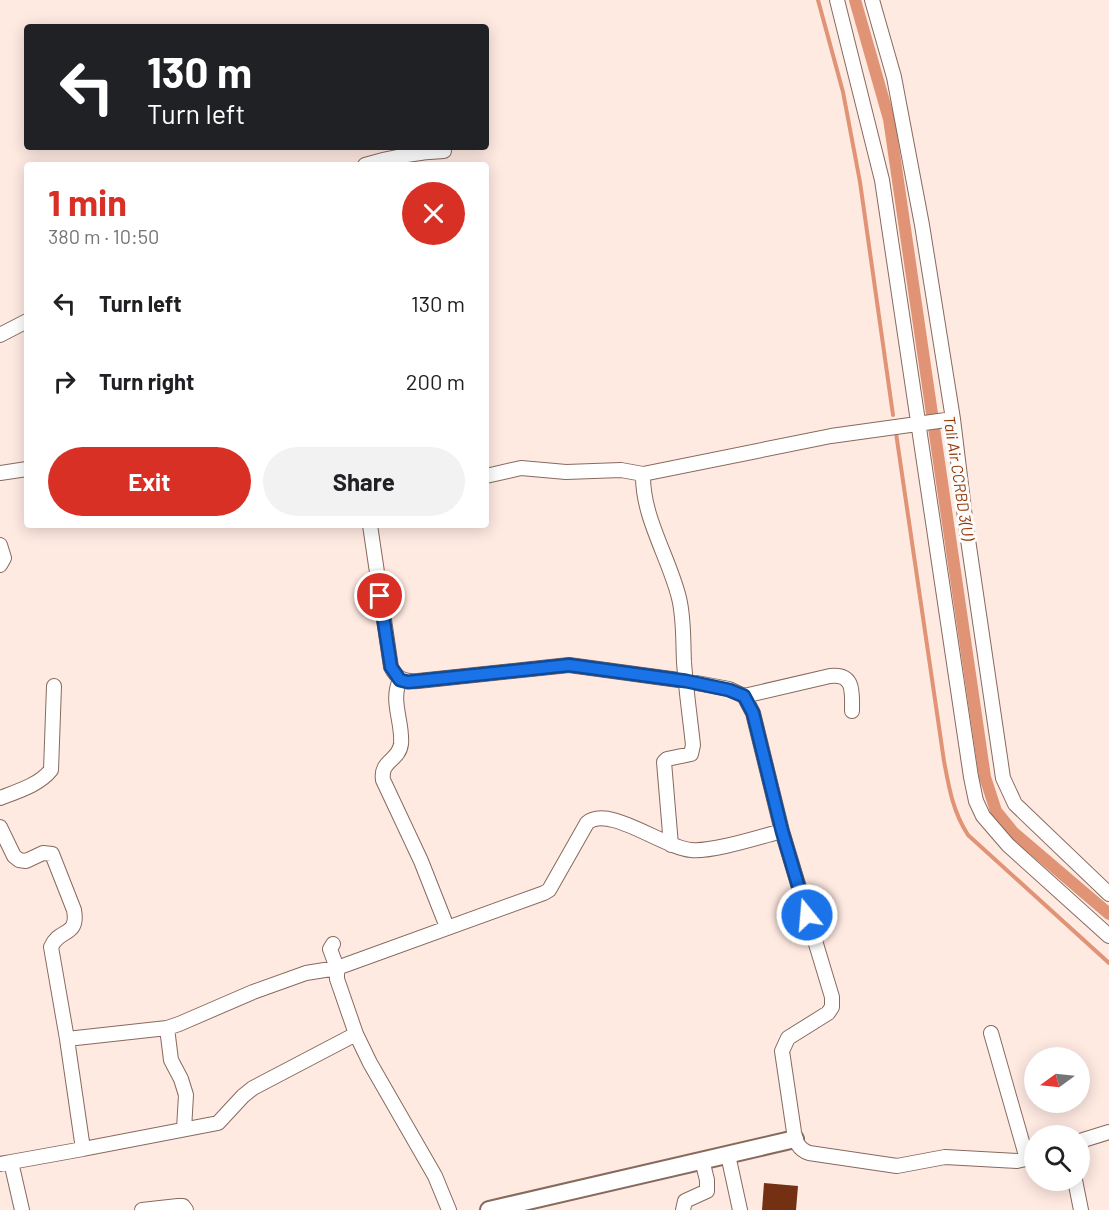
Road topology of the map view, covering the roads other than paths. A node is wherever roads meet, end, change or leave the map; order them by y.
1 (837, 0) edge
2 (872, 0) edge
3 (444, 151) dead end
4 (375, 162) edge
5 (24, 323) edge
6 (0, 335) edge
7 (949, 420) junction
8 (923, 423) junction
9 (24, 470) edge
10 (0, 474) edge
11 (643, 474) junction
12 (489, 475) edge
13 (370, 528) edge
14 (0, 545) edge
15 (0, 564) edge
16 (400, 680) junction
17 (686, 681) junction
18 (54, 686) dead end
19 (744, 696) junction
20 (852, 711) dead end
21 (0, 798) edge
22 (0, 827) edge
23 (782, 831) junction
24 (671, 845) junction
25 (1109, 894) edge
26 (447, 927) junction
27 (1109, 936) edge
28 (333, 944) dead end
29 (337, 968) junction
30 (167, 1028) junction
31 (991, 1033) dead end
32 (356, 1034) junction
33 (67, 1039) junction
34 (184, 1129) junction
35 (1109, 1132) edge
36 (1024, 1136) edge
37 (1090, 1138) edge
38 (795, 1139) junction
39 (83, 1149) junction
40 (728, 1155) junction
41 (1024, 1159) edge
42 (702, 1160) junction
43 (6, 1163) edge
44 (1077, 1191) edge
45 (22, 1210) edge
46 (142, 1210) edge
47 (186, 1210) edge
48 (449, 1210) edge
49 (489, 1210) edge
50 (683, 1210) edge
51 (740, 1210) edge
52 (1081, 1210) edge

1 - 8 street
2 - 7 street
3 - 4 street
5 - 6 street
7 - 8 street
7 - 25 street
8 - 11 street
8 - 27 street
9 - 10 street
11 - 12 street
11 - 17 street
13 - 16 street
14 - 15 street
16 - 17 street
16 - 26 street
17 - 19 street
17 - 24 street
18 - 21 street
19 - 20 street
19 - 23 street
22 - 33 street
23 - 24 street
23 - 38 street
24 - 26 street
26 - 29 street
28 - 29 street
29 - 30 street
29 - 32 street
30 - 33 street
30 - 34 street
31 - 36 street
32 - 34 street
32 - 48 street
33 - 39 street
34 - 39 street
35 - 37 street
38 - 40 street
38 - 41 street
39 - 43 street
40 - 42 street
40 - 51 street
42 - 49 street
42 - 50 street
43 - 45 street
44 - 52 street
46 - 47 street

